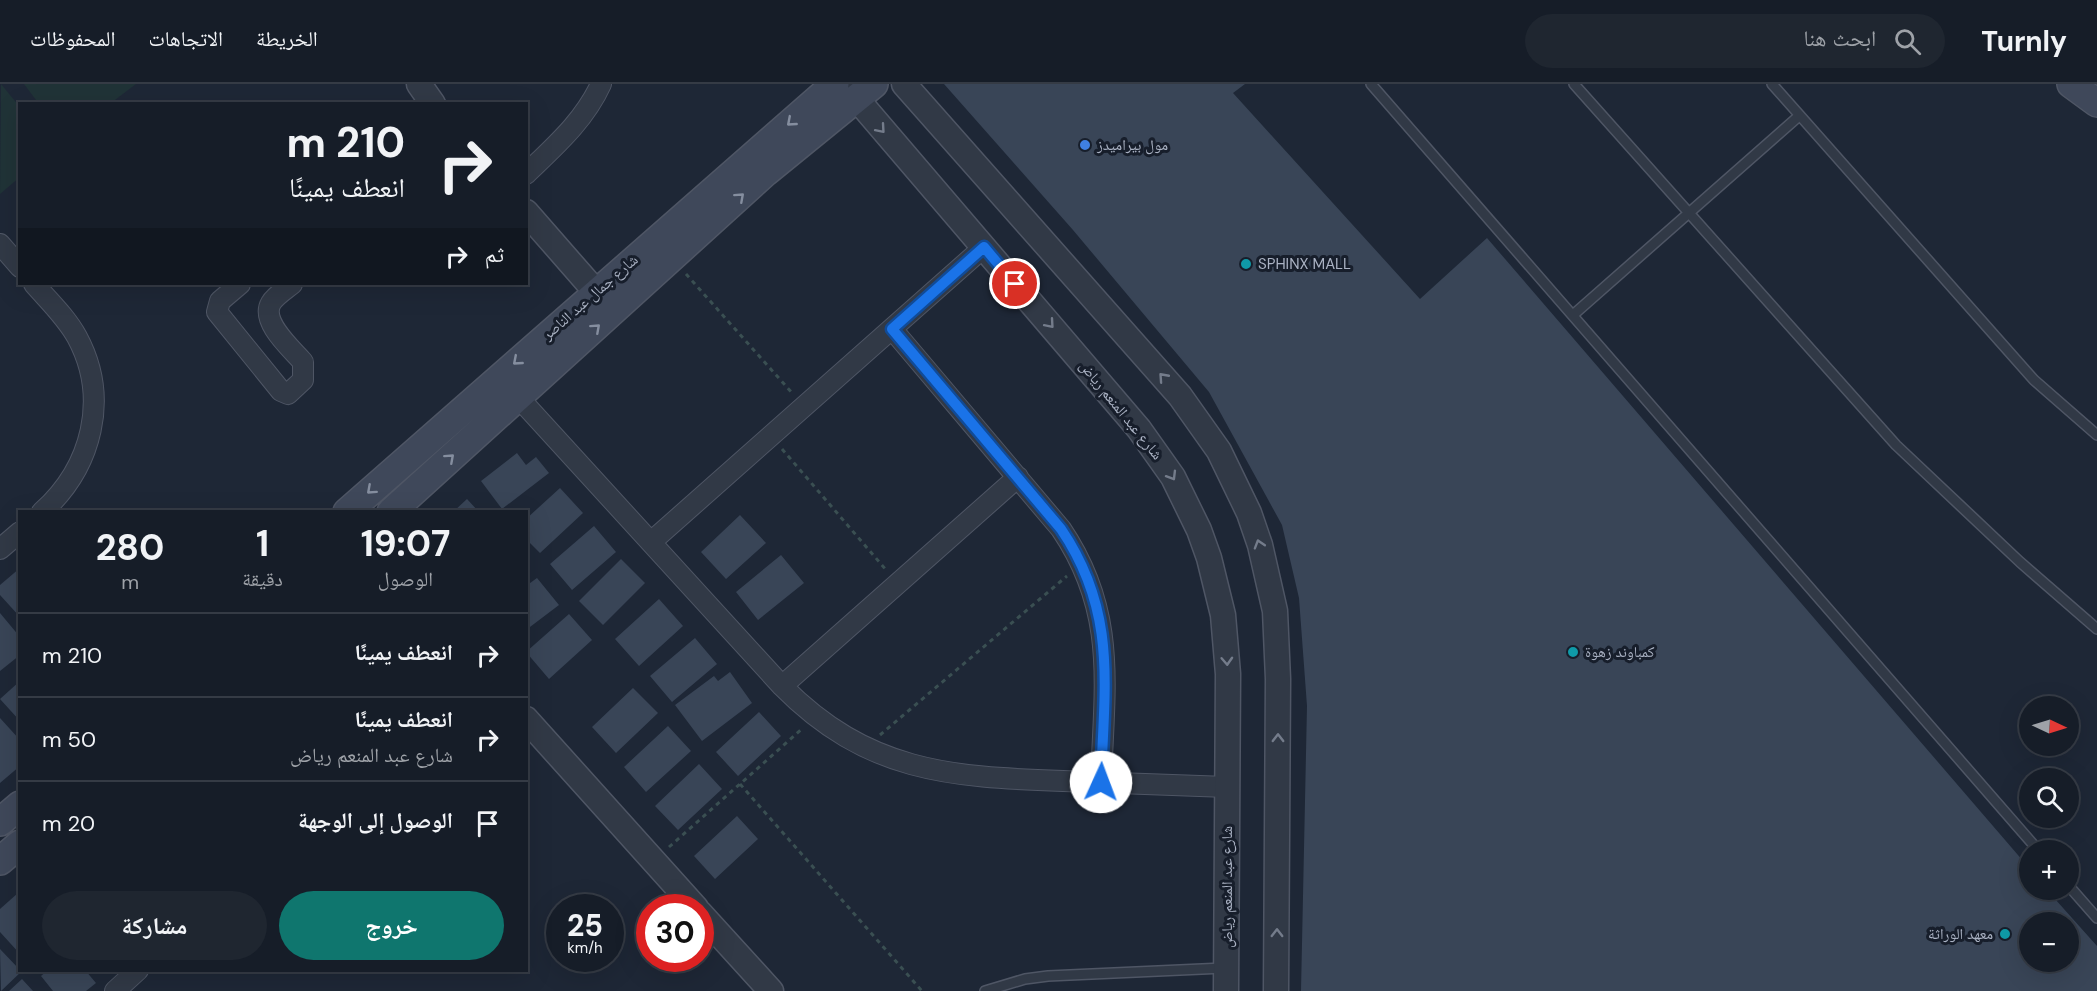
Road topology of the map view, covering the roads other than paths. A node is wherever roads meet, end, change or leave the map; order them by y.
1 (419, 84) edge
2 (601, 84) edge
3 (904, 84) edge
4 (1371, 84) edge
5 (1574, 84) edge
6 (1772, 84) edge
7 (2071, 84) edge
8 (852, 88) edge
9 (432, 102) edge
10 (2097, 103) edge
11 (1799, 116) junction
12 (528, 172) edge
13 (1688, 213) junction
14 (528, 214) edge
15 (984, 247) junction
16 (35, 285) edge
17 (239, 285) edge
18 (291, 285) edge
19 (596, 292) junction
20 (1573, 315) junction
21 (892, 329) junction
22 (519, 397) junction
23 (2097, 435) edge
24 (1018, 477) junction
25 (44, 510) edge
26 (349, 510) edge
27 (393, 510) edge
28 (18, 534) edge
29 (651, 542) junction
30 (0, 549) edge
31 (2097, 629) edge
32 (782, 686) junction
33 (528, 721) edge
34 (1101, 782) junction
35 (1227, 787) junction
36 (18, 807) edge
37 (0, 822) edge
38 (2029, 840) edge
39 (18, 846) edge
40 (0, 861) edge
41 (683, 894) edge
42 (2079, 898) edge
43 (2097, 918) edge
44 (714, 928) edge
45 (136, 972) edge
46 (1226, 980) edge
47 (115, 991) edge
48 (771, 991) edge
49 (985, 991) edge
50 (1276, 991) edge

1 - 9 street
2 - 12 street
50 -> 3 street
4 - 20 lane
5 - 13 lane
6 - 11 lane
7 - 10 main road
8 -> 15 street, شارع عبد المنعم رياض
8 -> 19 main road, شارع جمال عبد الناصر
22 -> 8 main road, شارع جمال عبد الناصر
11 - 13 lane
11 - 23 lane
13 - 20 lane
13 - 31 lane
14 - 19 street
15 - 21 street
15 -> 35 street, شارع عبد المنعم رياض
16 - 25 street
17 - 18 street
19 -> 26 main road, شارع جمال عبد الناصر
20 - 38 lane
21 - 24 street
21 - 29 street
27 -> 22 main road, شارع جمال عبد الناصر
22 - 29 street
24 - 32 street
24 - 34 street
28 - 30 street
29 - 32 street
32 - 34 street
33 - 41 street
34 - 35 street
35 - 46 street, شارع عبد المنعم رياض
36 - 37 main road
39 - 40 main road
42 - 43 lane
44 - 48 street
45 - 47 street
46 - 49 lane

